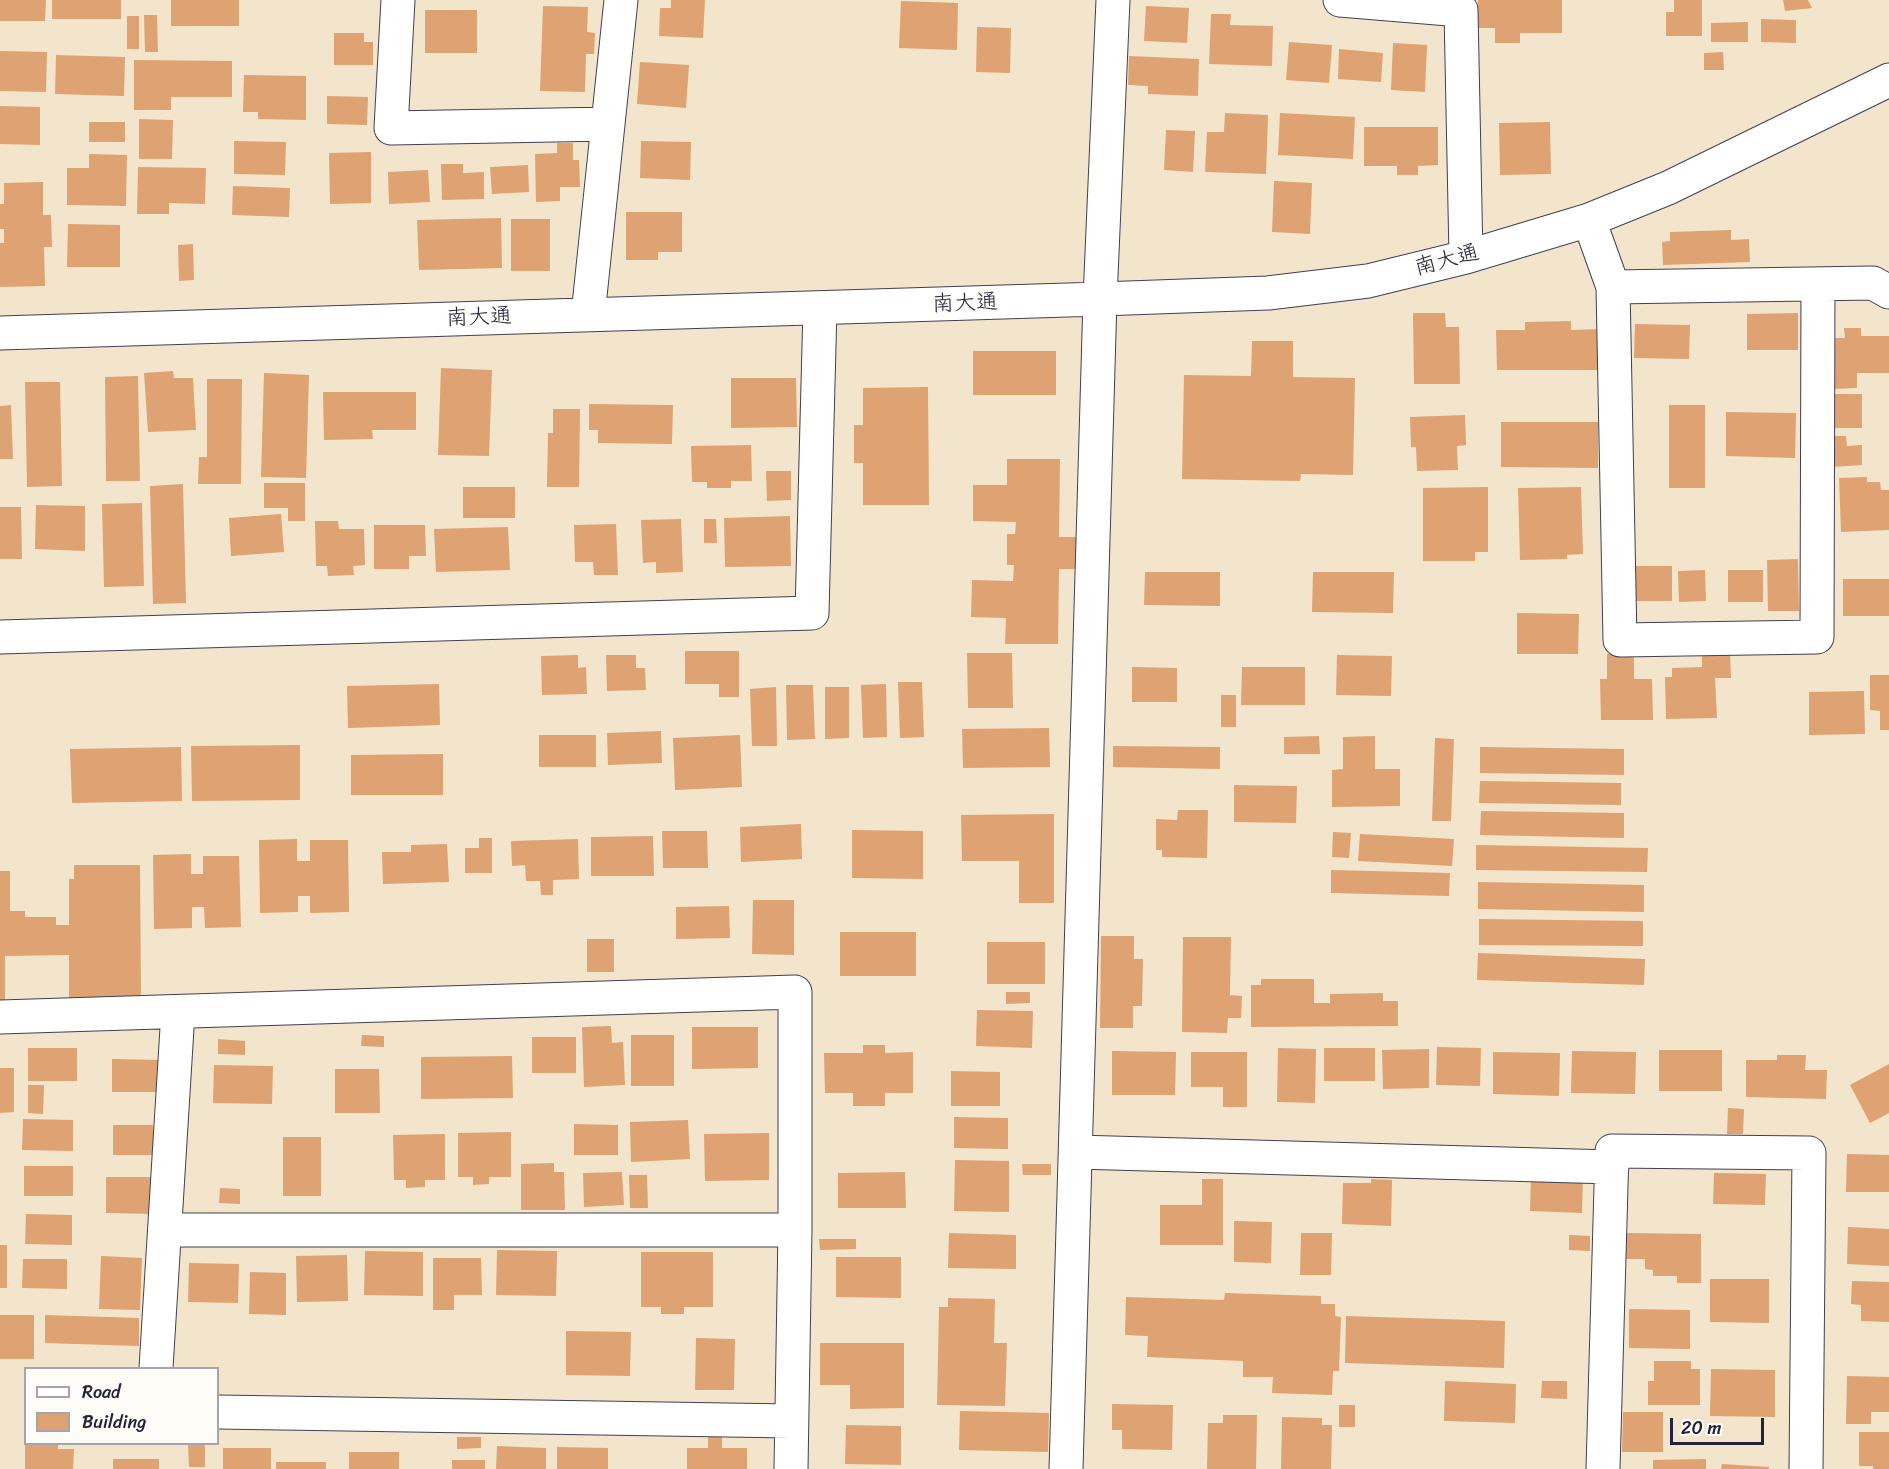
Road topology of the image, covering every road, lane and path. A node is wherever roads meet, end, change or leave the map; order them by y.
1 (398, 0) edge
2 (621, 0) edge
3 (1113, 0) edge
4 (1340, 0) edge
5 (1889, 80) edge
6 (608, 124) junction
7 (1589, 220) junction
8 (1466, 257) junction
9 (1818, 284) junction
10 (1613, 287) junction
11 (1889, 292) edge
12 (1100, 300) junction
13 (820, 308) junction
14 (588, 315) junction
15 (0, 333) edge
16 (0, 638) edge
17 (178, 1012) junction
18 (0, 1017) edge
19 (1076, 1152) junction
20 (1612, 1167) junction
21 (166, 1230) junction
22 (795, 1230) junction
23 (156, 1367) edge
24 (219, 1412) edge
25 (791, 1420) junction
26 (791, 1469) edge
27 (1066, 1469) edge
28 (1602, 1469) edge
29 (1806, 1469) edge

1 - 6 street
2 - 6 street
3 - 12 street
4 - 8 street
5 - 7 street, 南大通
6 - 14 street
7 - 8 street, 南大通
7 - 10 street
8 - 12 street, 南大通
9 - 10 street
9 - 10 street
9 - 11 street
12 - 13 street, 南大通
12 - 19 street
13 - 14 street, 南大通
13 - 16 street
14 - 15 street, 南大通
17 - 18 street
17 - 21 street
17 - 22 street
19 - 20 street
19 - 27 street
20 - 28 street
20 - 29 street
21 - 22 street
21 - 23 street
22 - 25 street
24 - 25 street
25 - 26 street

